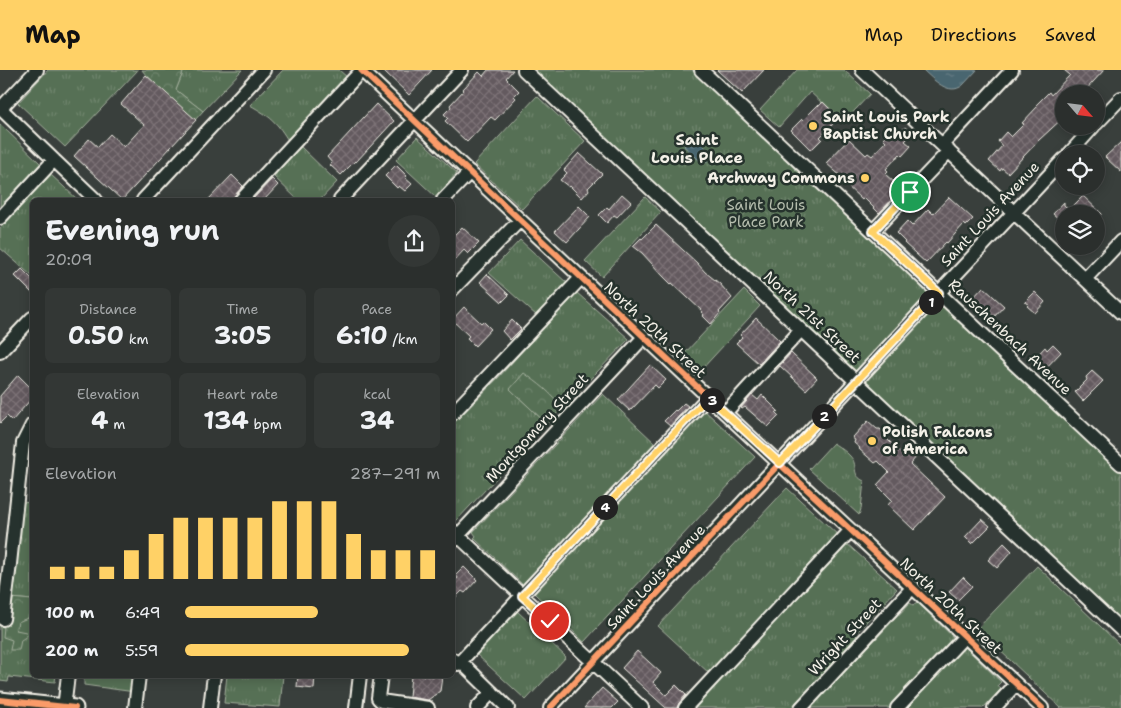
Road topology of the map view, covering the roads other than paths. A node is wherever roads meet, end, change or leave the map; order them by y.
1 (37, 70) edge
2 (264, 70) edge
3 (362, 70) edge
4 (462, 70) edge
5 (524, 70) edge
6 (701, 70) edge
7 (862, 70) edge
8 (1012, 70) edge
9 (1121, 98) edge
10 (0, 108) edge
11 (1105, 115) edge
12 (414, 120) junction
13 (1086, 135) edge
14 (1077, 145) edge
15 (945, 148) junction
16 (54, 160) junction
17 (1055, 169) edge
18 (470, 172) junction
19 (94, 198) edge
20 (145, 198) edge
21 (242, 198) edge
22 (342, 198) edge
23 (445, 198) edge
24 (1014, 212) junction
25 (0, 218) edge
26 (520, 220) junction
27 (873, 231) junction
28 (1121, 241) edge
29 (581, 278) junction
30 (1085, 279) junction
31 (455, 287) edge
32 (939, 293) junction
33 (1121, 312) edge
34 (30, 320) edge
35 (801, 330) junction
36 (644, 337) junction
37 (0, 352) edge
38 (856, 381) junction
39 (708, 397) junction
40 (455, 411) edge
41 (724, 412) junction
42 (30, 428) edge
43 (780, 463) junction
44 (1121, 464) edge
45 (851, 530) junction
46 (455, 535) edge
47 (455, 537) edge
48 (913, 587) junction
49 (522, 596) junction
50 (3, 619) dead end
51 (1121, 630) edge
52 (965, 636) junction
53 (456, 660) edge
54 (593, 662) junction
55 (68, 678) edge
56 (139, 678) edge
57 (214, 678) edge
58 (360, 678) edge
59 (381, 678) edge
60 (1016, 684) junction
61 (492, 692) junction
62 (0, 700) edge
63 (404, 706) edge
64 (68, 708) edge
65 (135, 708) edge
66 (210, 708) edge
67 (356, 708) edge
68 (428, 708) edge
69 (477, 708) edge
70 (508, 708) edge
71 (550, 708) edge
72 (642, 708) edge
73 (685, 708) edge
74 (801, 708) edge
75 (897, 708) edge
76 (994, 708) edge
77 (1042, 708) edge

1 - 10 street
2 - 20 street
3 - 12 street, North 20th Street
3 - 21 street
4 - 12 street
5 - 35 street, North 21st Street
6 - 27 street, Rauschenbach Avenue
7 - 15 street
8 - 15 street
9 - 11 street
10 - 16 street
12 - 18 street, North 20th Street
12 - 22 street
13 - 14 street
15 - 24 street
15 - 27 street
16 - 19 street
16 - 25 street
17 - 24 street, Saint Louis Avenue
18 - 23 street
18 - 26 street, North 20th Street
24 - 30 street
24 - 32 street, Saint Louis Avenue
26 - 29 street, North 20th Street
26 - 31 street
27 - 32 street, Rauschenbach Avenue
28 - 30 street
29 - 36 street, North 20th Street
29 - 40 street
30 - 33 street
32 - 38 street, Saint Louis Avenue
32 - 44 street, Rauschenbach Avenue
34 - 37 street
35 - 38 street, North 21st Street
35 - 41 street
36 - 39 street, North 20th Street
36 - 46 street, Montgomery Street
38 - 43 street, Saint Louis Avenue
38 - 51 street, North 21st Street
39 - 41 street, North 20th Street
39 - 49 street
41 - 43 street, North 20th Street
42 - 50 street
43 - 45 street, North 20th Street
43 - 54 street, Saint Louis Avenue
45 - 48 street, North 20th Street
45 - 73 street
47 - 49 street
48 - 52 street, North 20th Street
48 - 74 street, Wright Street
49 - 53 street
49 - 54 street
52 - 60 street, North 20th Street
52 - 75 street
53 - 61 street
54 - 71 street, Saint Louis Avenue
54 - 72 street
55 - 64 street
56 - 65 street
57 - 66 street
58 - 67 street
59 - 63 street
60 - 76 street
60 - 77 street, North 20th Street
61 - 69 street
61 - 70 street
62 - 64 main road
63 - 68 street

